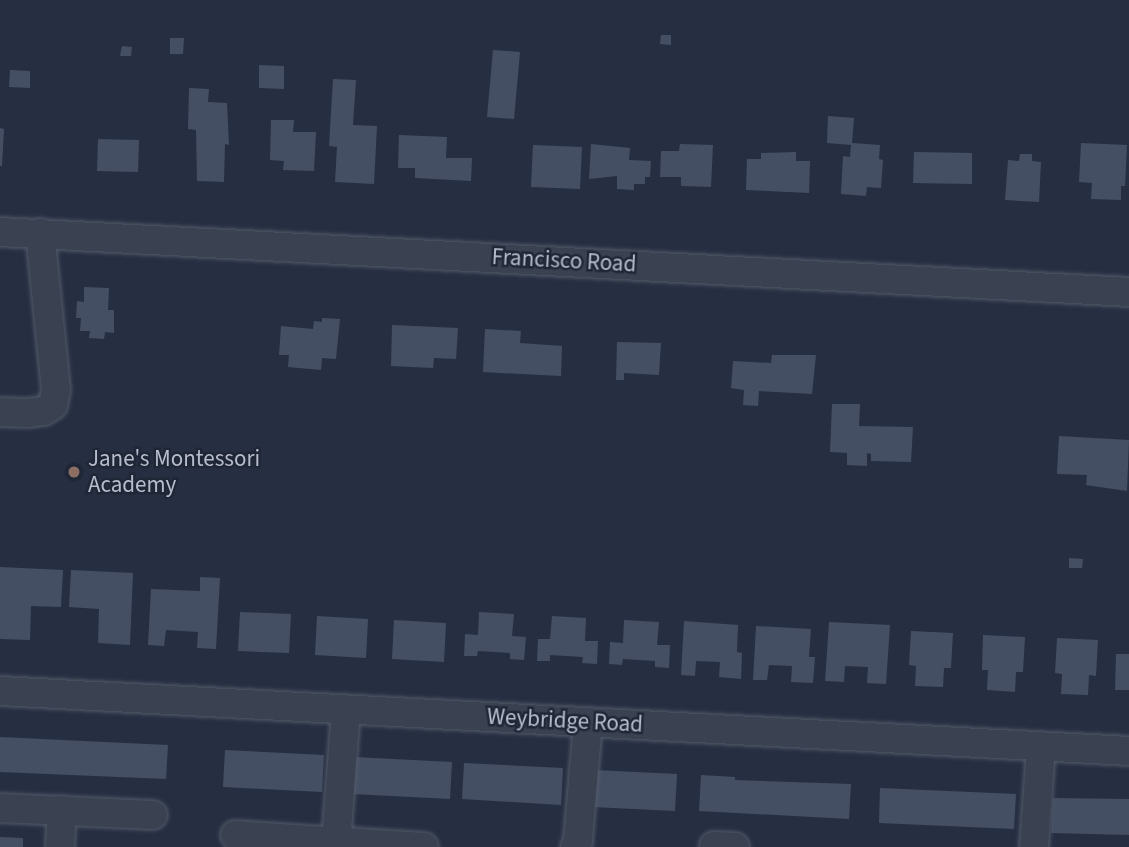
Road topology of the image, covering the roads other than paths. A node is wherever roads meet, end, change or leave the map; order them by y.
1 (0, 232) edge
2 (40, 233) junction
3 (1129, 292) edge
4 (0, 412) edge
5 (0, 691) edge
6 (346, 710) junction
7 (588, 722) junction
8 (1041, 746) junction
9 (1129, 751) edge
10 (0, 808) edge
11 (62, 810) junction
12 (153, 815) dead end
13 (337, 830) junction
14 (235, 835) dead end
15 (578, 845) edge
16 (714, 846) edge
17 (60, 847) edge
18 (424, 847) edge
19 (735, 847) edge
20 (1034, 847) edge

1 - 2 street, Francisco Road
2 - 3 street, Francisco Road
2 - 4 street
5 - 6 street, Weybridge Road
6 - 7 street, Weybridge Road
6 - 13 street
7 - 8 street, Weybridge Road
7 - 15 street
8 - 9 street, Weybridge Road
8 - 20 street
10 - 11 street
11 - 12 street
11 - 17 street
13 - 14 street
13 - 18 street
16 - 19 street

